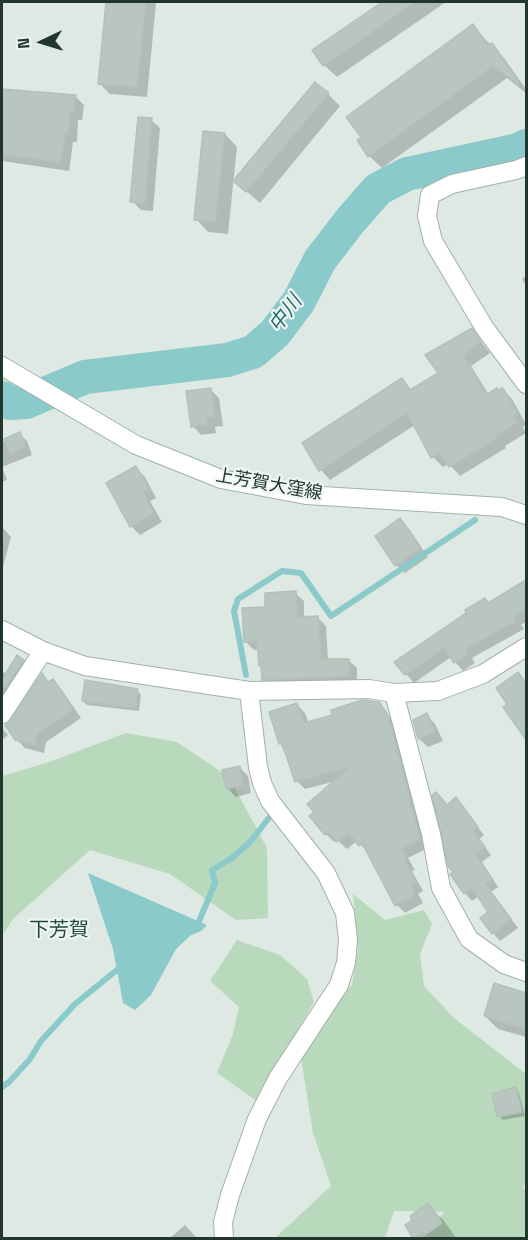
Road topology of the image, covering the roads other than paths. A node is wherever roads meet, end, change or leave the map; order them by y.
1 (526, 166) edge
2 (2, 366) edge
3 (526, 384) edge
4 (526, 514) edge
5 (2, 630) edge
6 (526, 648) edge
7 (43, 651) junction
8 (249, 691) junction
9 (394, 693) junction
10 (2, 714) edge
11 (526, 972) edge
12 (224, 1239) edge

1 - 3 street
2 - 4 street, 上芳賀大窪線
5 - 7 street
6 - 9 street
7 - 8 street
7 - 10 street
8 - 9 street
8 - 12 street
9 - 11 street

